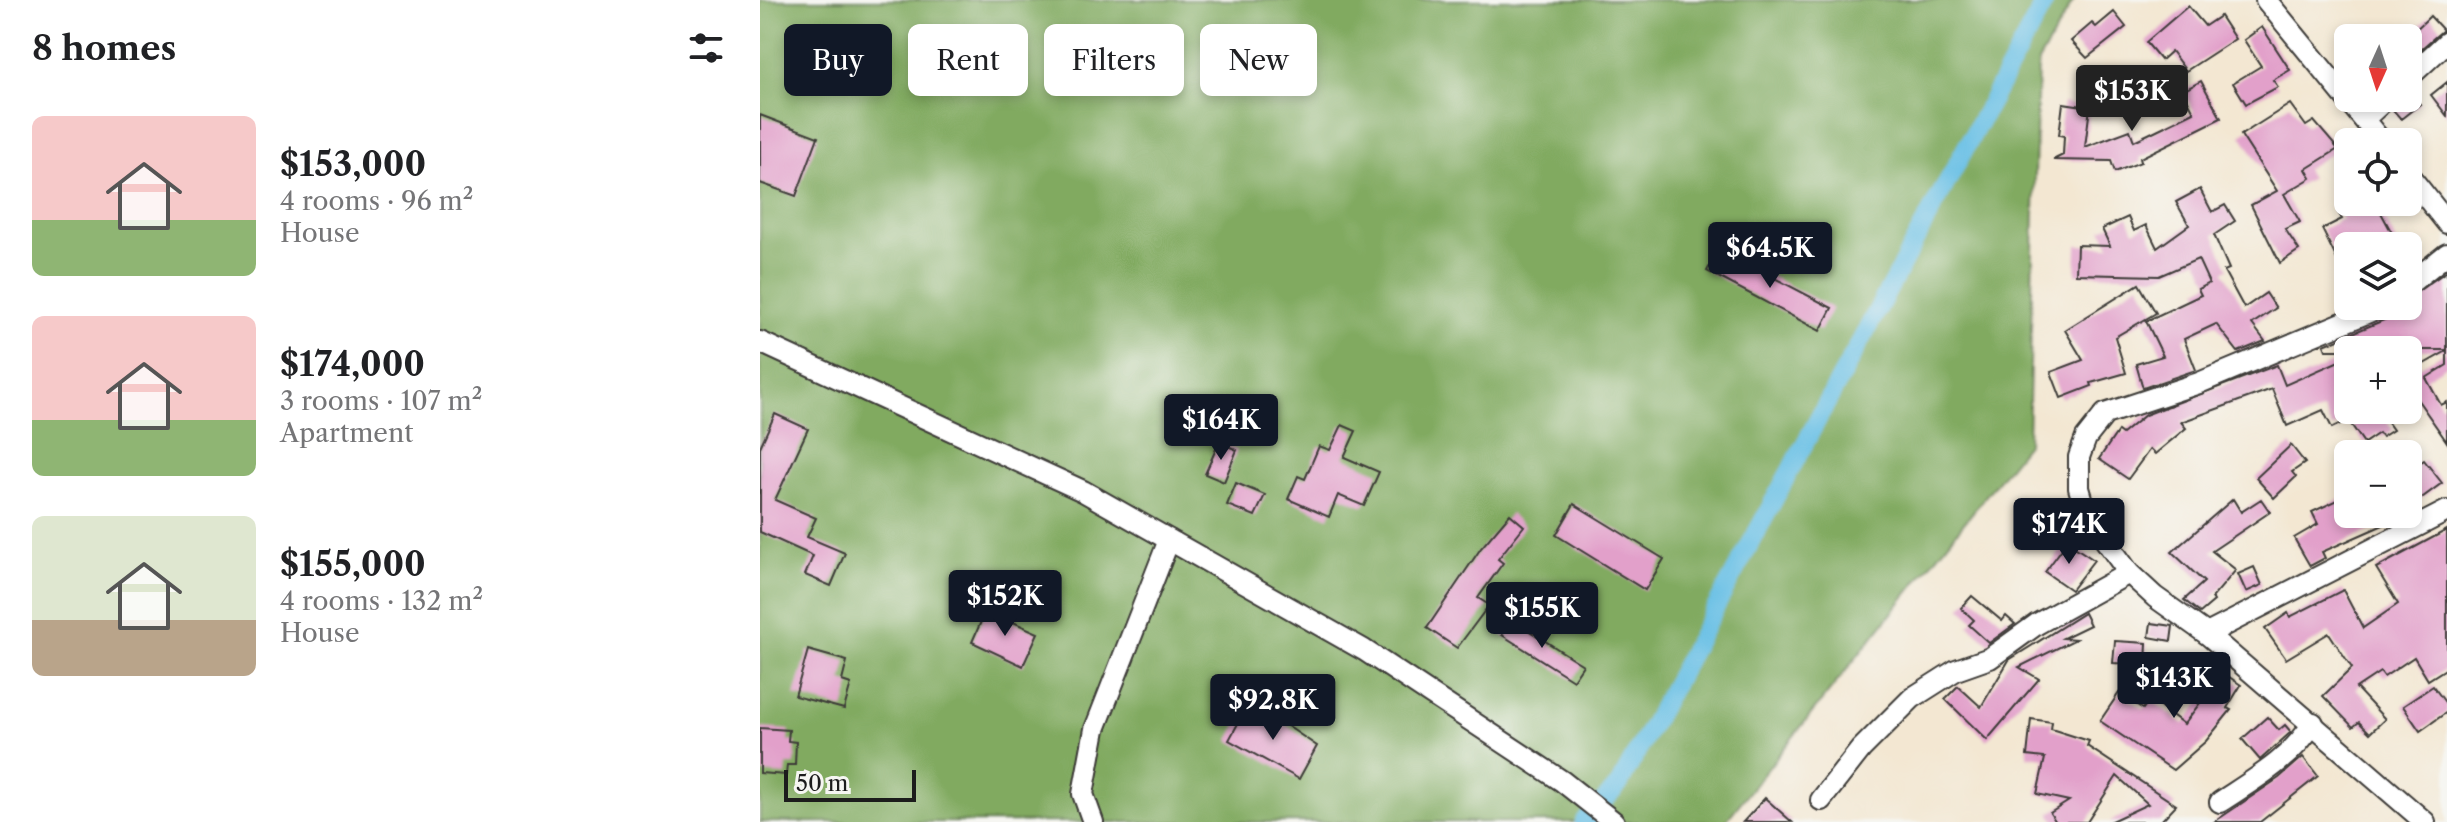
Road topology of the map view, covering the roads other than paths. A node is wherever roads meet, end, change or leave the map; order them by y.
1 (2266, 0) edge
2 (2447, 42) edge
3 (2422, 65) edge
4 (2372, 112) edge
5 (2364, 119) junction
6 (2371, 128) edge
7 (2422, 192) edge
8 (2447, 223) edge
9 (2447, 254) edge
10 (2422, 274) edge
11 (2350, 320) edge
12 (760, 342) edge
13 (2447, 511) edge
14 (1169, 540) junction
15 (2129, 573) junction
16 (2207, 634) junction
17 (2313, 723) junction
18 (1821, 800) dead end
19 (2220, 802) dead end
20 (1093, 822) edge
21 (1614, 822) edge
22 (2425, 822) edge

1 - 5 street
2 - 3 street
4 - 5 street
5 - 6 street
7 - 8 street
9 - 10 street
11 - 15 street
12 - 14 street
13 - 16 street
14 - 20 street
14 - 21 street
15 - 16 street
15 - 18 street
16 - 17 street
17 - 19 street
17 - 22 street

